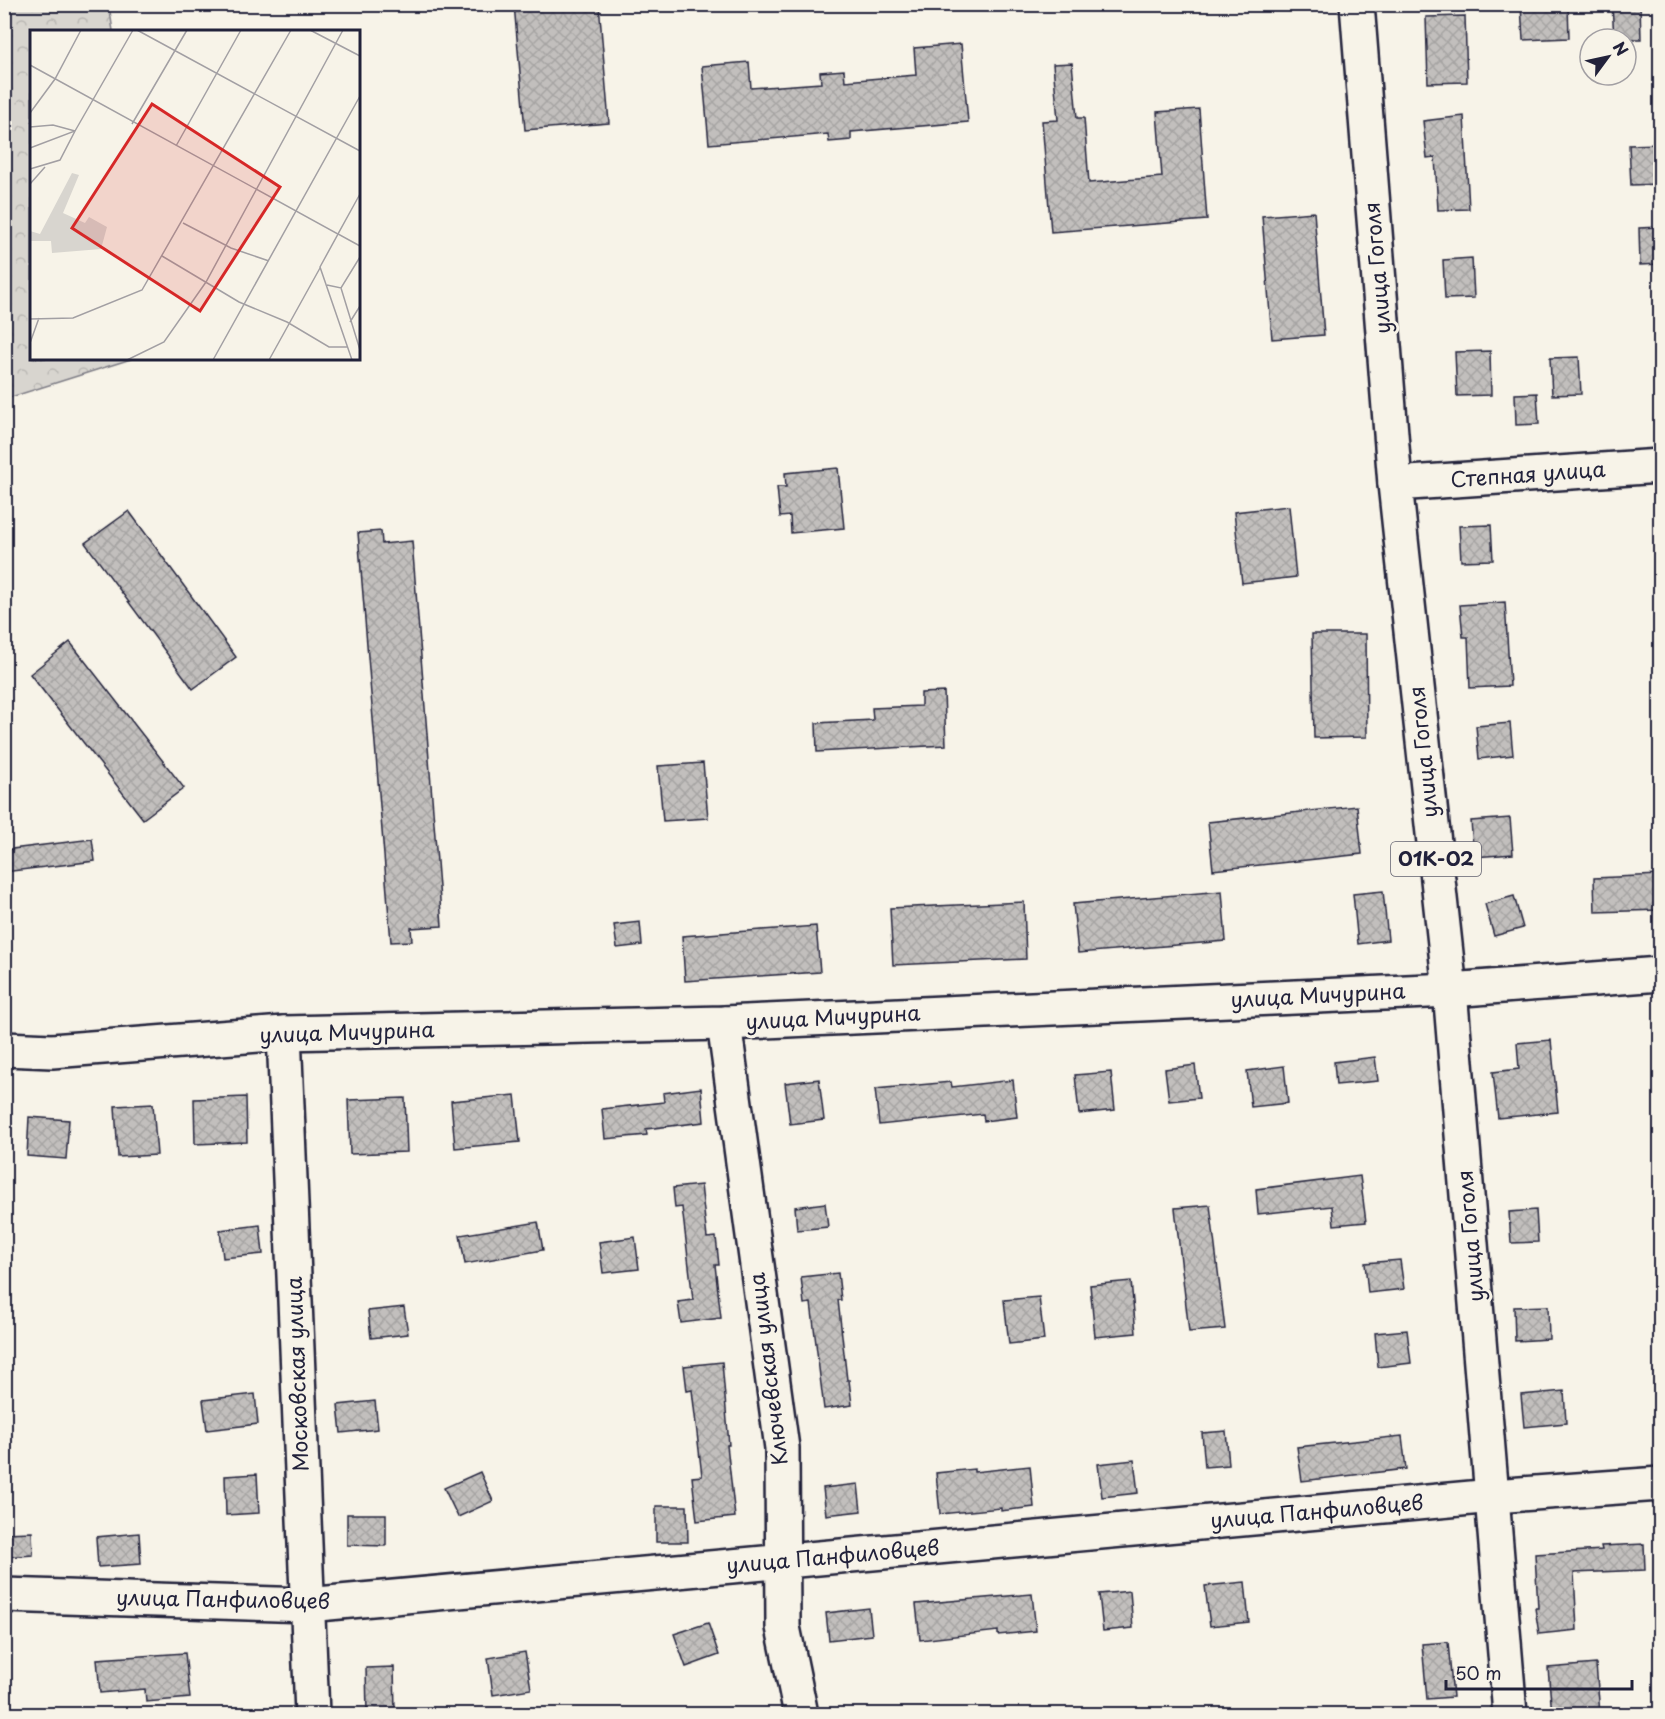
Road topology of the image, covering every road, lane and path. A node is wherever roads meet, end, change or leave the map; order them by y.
1 (1357, 4) edge
2 (1660, 466) edge
3 (1395, 484) junction
4 (1660, 974) edge
5 (1450, 990) junction
6 (724, 1023) junction
7 (284, 1033) junction
8 (4, 1049) edge
9 (1660, 1484) edge
10 (1492, 1496) junction
11 (783, 1562) junction
12 (4, 1594) edge
13 (307, 1605) junction
14 (312, 1714) edge
15 (801, 1714) edge
16 (1510, 1714) edge

1 - 3 street, улица Гоголя / 01К-02
2 - 3 street, Степная улица
3 - 5 street, улица Гоголя / 01К-02
4 - 5 street, улица Мичурина
5 - 6 street, улица Мичурина
5 - 10 street, улица Гоголя / 01К-02
6 - 7 street, улица Мичурина
6 - 11 street, Ключевская улица
7 - 8 street, улица Мичурина
7 - 13 street, Московская улица
9 - 10 street, улица Панфиловцев
10 - 11 street, улица Панфиловцев
10 - 16 street, улица Гоголя / 01К-02
11 - 13 street, улица Панфиловцев
11 - 15 street, Ключевская улица
12 - 13 street, улица Панфиловцев
13 - 14 street, Московская улица

